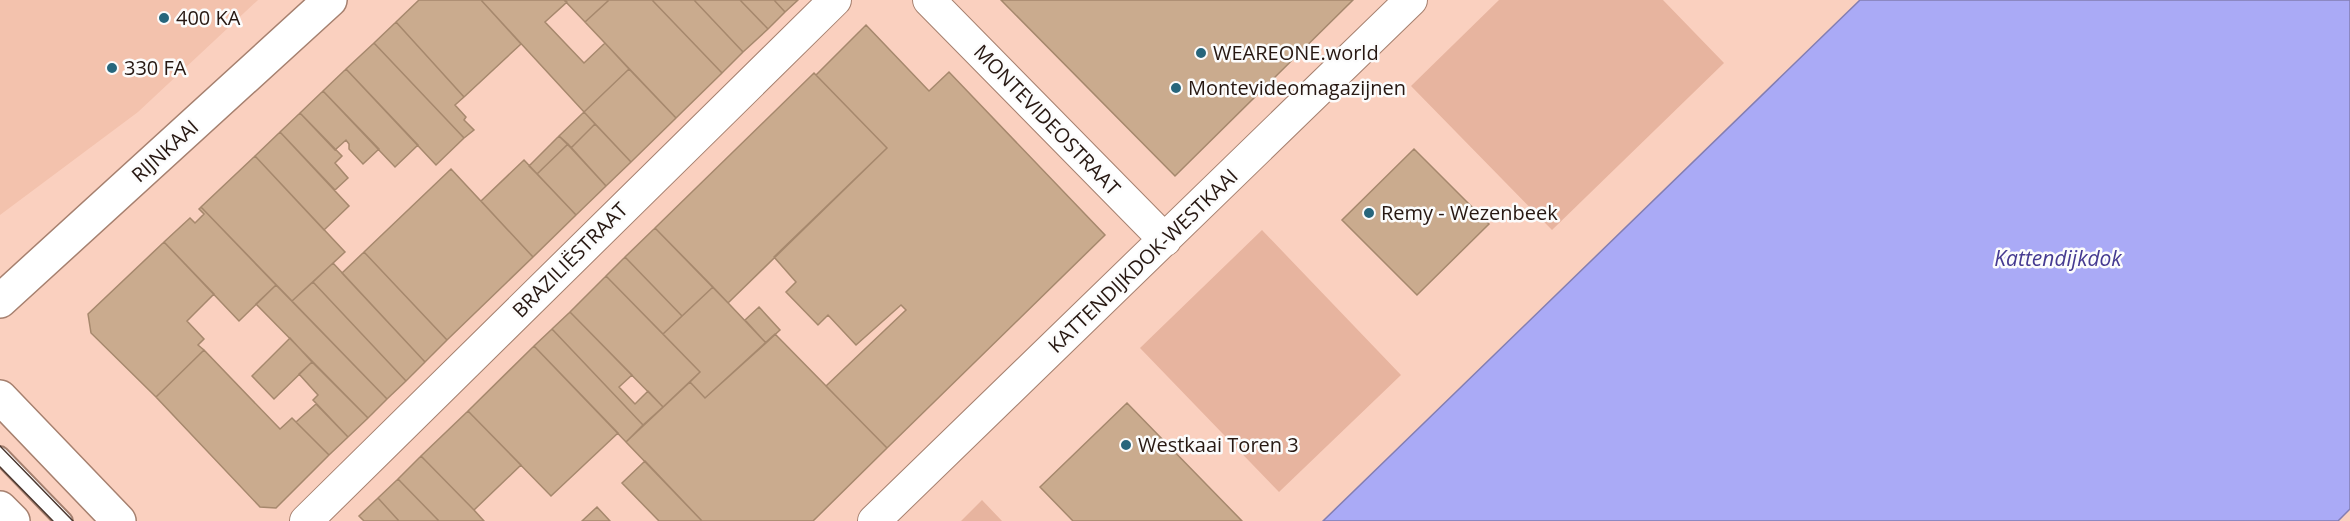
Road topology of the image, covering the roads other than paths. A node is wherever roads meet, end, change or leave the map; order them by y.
1 (330, 0) edge
2 (835, 0) edge
3 (929, 0) edge
4 (1411, 0) edge
5 (1164, 240) junction
6 (0, 301) edge
7 (0, 398) edge
8 (0, 455) edge
9 (0, 508) edge
10 (13, 521) edge
11 (64, 521) edge
12 (119, 521) edge
13 (306, 521) edge
14 (874, 521) edge

1 - 6 street, RIJNKAAI
2 - 13 street, BRAZILIËSTRAAT
3 - 5 street, MONTEVIDEOSTRAAT
4 - 5 street, KATTENDIJKDOK-WESTKAAI
5 - 14 street, KATTENDIJKDOK-WESTKAAI
7 - 12 street
8 - 11 lane
9 - 10 street

